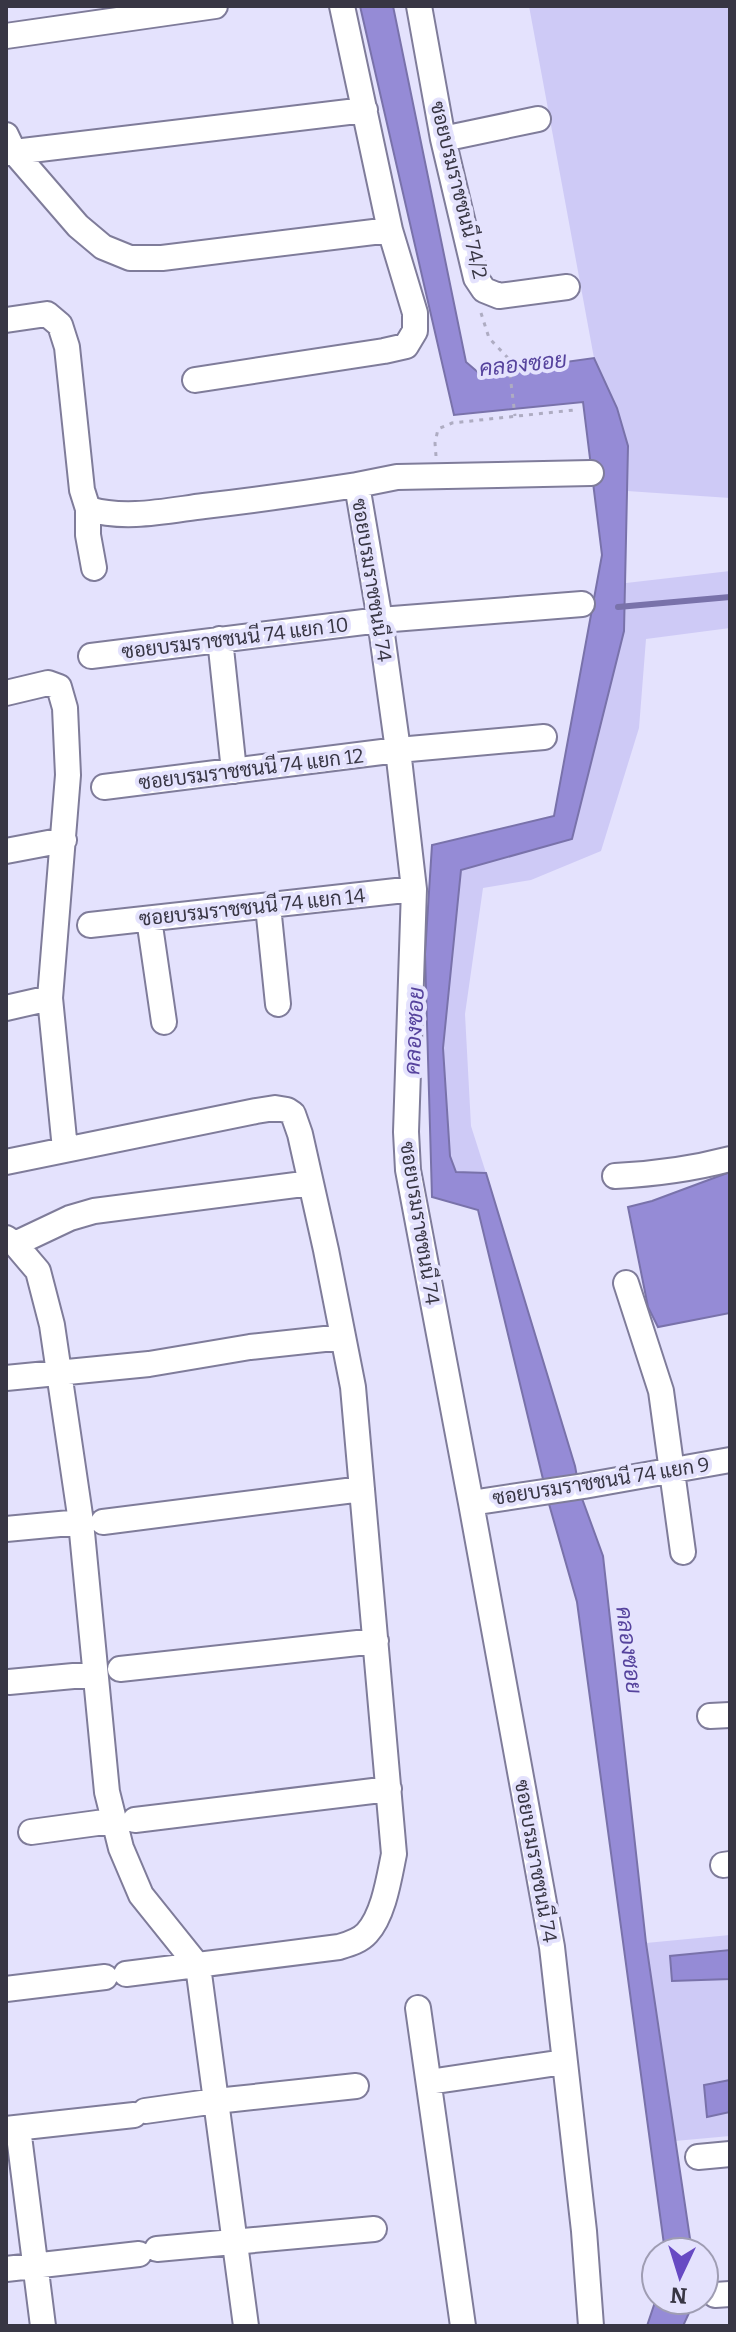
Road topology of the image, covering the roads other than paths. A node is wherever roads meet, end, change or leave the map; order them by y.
1 (215, 6) edge
2 (342, 6) edge
3 (419, 6) edge
4 (6, 36) edge
5 (365, 110) junction
6 (538, 119) dead end
7 (443, 139) junction
8 (9, 147) edge
9 (390, 230) junction
10 (567, 287) dead end
11 (6, 320) edge
12 (195, 380) dead end
13 (591, 473) dead end
14 (357, 485) junction
15 (88, 509) junction
16 (94, 568) dead end
17 (582, 604) dead end
18 (380, 620) junction
19 (220, 639) junction
20 (91, 656) dead end
21 (6, 693) edge
22 (544, 737) dead end
23 (398, 750) junction
24 (234, 771) junction
25 (104, 787) dead end
26 (64, 840) junction
27 (6, 851) edge
28 (414, 889) junction
29 (268, 906) junction
30 (149, 919) junction
31 (90, 925) dead end
32 (50, 998) junction
33 (278, 1004) dead end
34 (6, 1008) edge
35 (164, 1022) dead end
36 (65, 1149) junction
37 (730, 1159) edge
38 (6, 1162) edge
39 (615, 1176) dead end
40 (311, 1183) junction
41 (10, 1241) edge
42 (626, 1283) dead end
43 (343, 1337) junction
44 (57, 1373) junction
45 (6, 1378) edge
46 (730, 1460) edge
47 (673, 1471) junction
48 (362, 1489) junction
49 (471, 1503) junction
50 (92, 1522) junction
51 (6, 1529) edge
52 (683, 1552) dead end
53 (376, 1641) junction
54 (120, 1669) dead end
55 (95, 1674) junction
56 (9, 1682) dead end
57 (389, 1789) junction
58 (124, 1820) junction
59 (31, 1832) dead end
60 (198, 1966) junction
61 (6, 1989) edge
62 (418, 2008) dead end
63 (564, 2062) junction
64 (429, 2082) junction
65 (356, 2086) dead end
66 (216, 2101) junction
67 (12, 2129) edge
68 (730, 2154) edge
69 (698, 2157) dead end
70 (374, 2229) dead end
71 (236, 2243) junction
72 (36, 2266) junction
73 (6, 2269) edge
74 (43, 2326) edge
75 (246, 2326) edge
76 (463, 2326) edge
77 (591, 2326) edge

1 - 4 street
2 - 5 street
3 - 7 street, ซอยบรมราชชนนี 74/2
5 - 8 street
5 - 9 street
6 - 7 street
7 - 10 street, ซอยบรมราชชนนี 74/2
8 - 9 street
9 - 12 street
11 - 15 street
13 - 14 street
14 - 15 street, ซอยบรมราชชนนี 74
14 - 18 street, ซอยบรมราชชนนี 74
15 - 16 street
17 - 18 street, ซอยบรมราชชนนี 74 แยก 10
18 - 19 street, ซอยบรมราชชนนี 74 แยก 10
18 - 23 street, ซอยบรมราชชนนี 74
19 - 20 street, ซอยบรมราชชนนี 74 แยก 10
19 - 24 street
21 - 26 street
22 - 23 street, ซอยบรมราชชนนี 74 แยก 12
23 - 24 street, ซอยบรมราชชนนี 74 แยก 12
23 - 28 street, ซอยบรมราชชนนี 74
24 - 25 street, ซอยบรมราชชนนี 74 แยก 12
26 - 27 street
26 - 32 street
28 - 29 street, ซอยบรมราชชนนี 74 แยก 14
28 - 49 street, ซอยบรมราชชนนี 74
29 - 30 street, ซอยบรมราชชนนี 74 แยก 14
29 - 33 street
30 - 31 street, ซอยบรมราชชนนี 74 แยก 14
30 - 35 street
32 - 34 street
32 - 36 street
36 - 38 street
36 - 40 street
37 - 39 street
40 - 41 street
40 - 43 street
41 - 44 street
42 - 47 street
43 - 44 street
43 - 48 street
44 - 45 street
44 - 50 street
46 - 47 street, ซอยบรมราชชนนี 74 แยก 9
47 - 49 street, ซอยบรมราชชนนี 74 แยก 9
47 - 52 street
48 - 50 street
48 - 53 street
49 - 63 street, ซอยบรมราชชนนี 74
50 - 51 street
50 - 55 street
53 - 54 street
53 - 57 street
55 - 56 street
55 - 58 street
57 - 58 street
57 - 60 street
58 - 59 street
58 - 60 street
60 - 61 street
60 - 66 street
62 - 64 street
63 - 64 street
63 - 77 street, ซอยบรมราชชนนี 74
64 - 76 street
65 - 66 street
66 - 67 street
66 - 71 street
67 - 72 street
68 - 69 street
70 - 71 street
71 - 72 street
71 - 75 street
72 - 73 street
72 - 74 street

